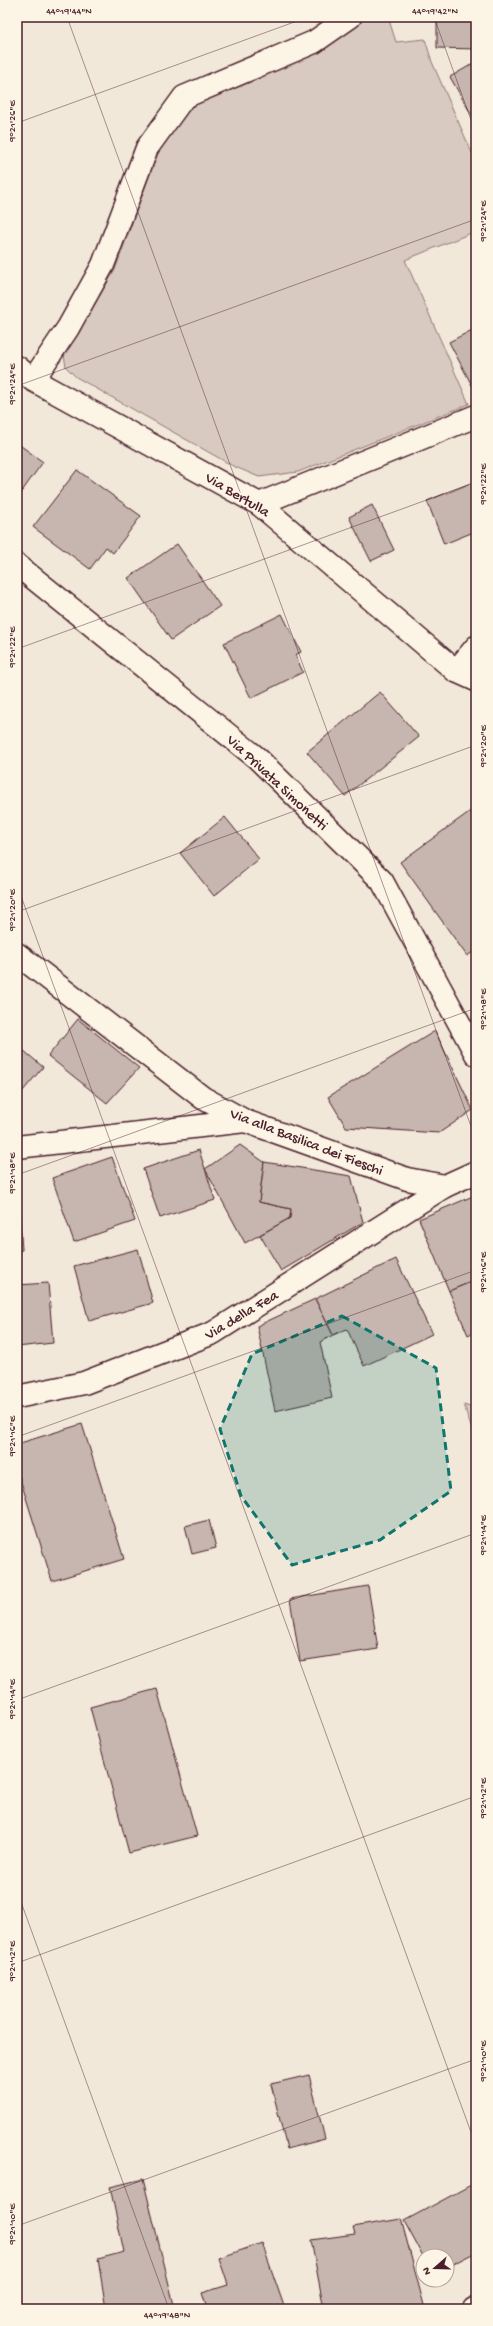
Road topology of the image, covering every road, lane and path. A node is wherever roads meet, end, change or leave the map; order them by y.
1 (350, 17) edge
2 (25, 374) edge
3 (476, 416) edge
4 (259, 504) junction
5 (17, 565) edge
6 (476, 647) edge
7 (456, 671) junction
8 (476, 680) edge
9 (17, 954) edge
10 (476, 1054) edge
11 (245, 1121) junction
12 (17, 1147) edge
13 (476, 1172) edge
14 (445, 1186) junction
15 (17, 1397) edge

1 - 2 street
2 - 4 street, Via Bertulla
3 - 4 street
4 - 7 street, Via Bertulla
5 - 10 street, Via Privata Simonetti
6 - 7 street
7 - 8 street, Via Bertulla
9 - 11 street, Via alla Basilica dei Fieschi
11 - 12 street
11 - 14 street, Via alla Basilica dei Fieschi
13 - 14 street
14 - 15 street, Via della Fea

